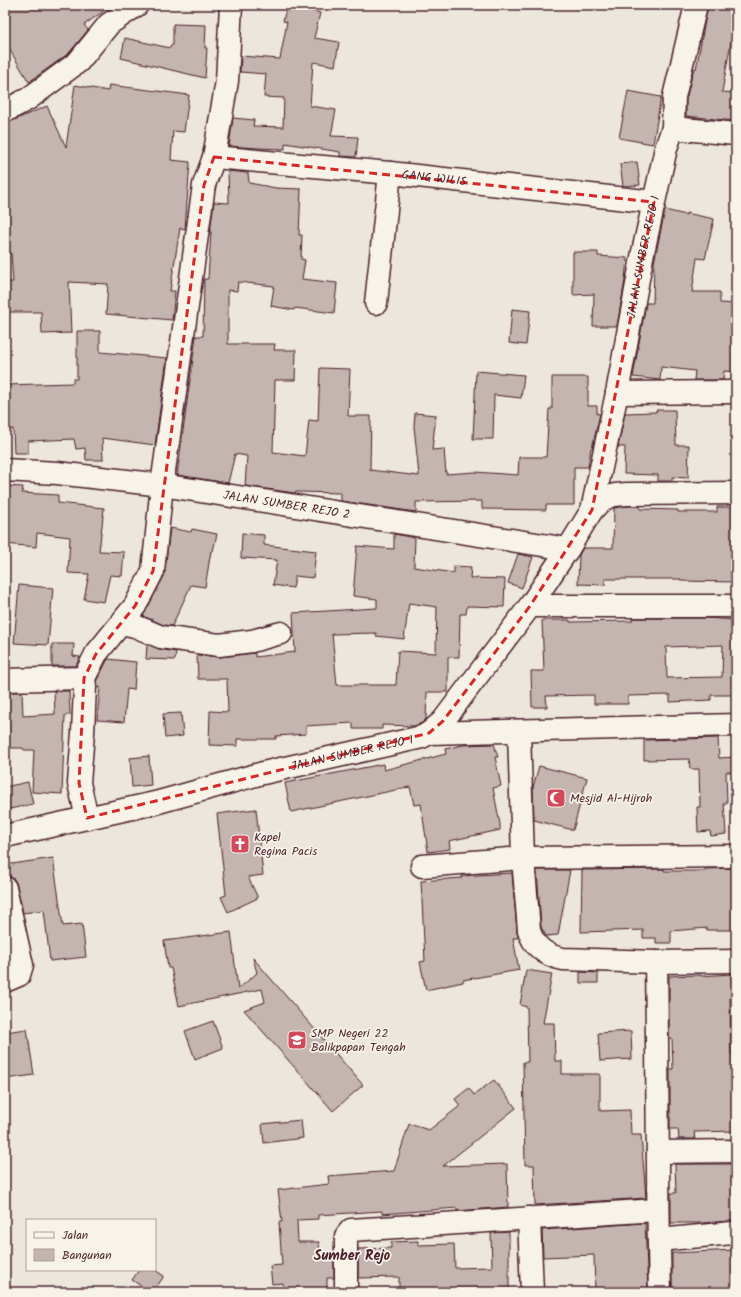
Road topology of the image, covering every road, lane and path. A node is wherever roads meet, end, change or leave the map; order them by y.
1 (137, 5) edge
2 (231, 5) edge
3 (696, 5) edge
4 (5, 111) edge
5 (673, 128) junction
6 (736, 134) edge
7 (214, 157) junction
8 (390, 172) junction
9 (654, 202) junction
10 (376, 303) dead end
11 (736, 392) edge
12 (617, 393) junction
13 (5, 470) edge
14 (162, 486) junction
15 (736, 493) edge
16 (592, 510) junction
17 (568, 549) junction
18 (530, 606) junction
19 (736, 606) edge
20 (122, 623) junction
21 (281, 633) dead end
22 (84, 678) junction
23 (5, 680) edge
24 (736, 725) edge
25 (519, 731) junction
26 (429, 733) junction
27 (87, 818) junction
28 (5, 836) edge
29 (736, 856) edge
30 (523, 858) junction
31 (422, 866) dead end
32 (5, 888) edge
33 (736, 961) edge
34 (656, 962) junction
35 (5, 981) edge
36 (736, 1151) edge
37 (658, 1152) junction
38 (657, 1210) junction
39 (529, 1218) junction
40 (732, 1233) dead end
41 (659, 1240) junction
42 (346, 1292) edge
43 (532, 1292) edge
44 (660, 1292) edge

1 - 4 street
2 - 7 street
3 - 5 street, JALAN SUMBER REJO 1
5 - 6 street
5 - 9 street, JALAN SUMBER REJO 1
7 - 8 street, GANG WILIS
7 - 14 street
8 - 9 street, GANG WILIS
8 - 10 street
9 - 12 street, JALAN SUMBER REJO 1
11 - 12 street
12 - 16 street, JALAN SUMBER REJO 1
13 - 14 street, JALAN SUMBER REJO 2
14 - 17 street, JALAN SUMBER REJO 2
14 - 20 street
15 - 16 street, JALAN SUMBER REJO 1
16 - 17 street, JALAN SUMBER REJO 1
17 - 18 street, JALAN SUMBER REJO 1
18 - 19 street
18 - 26 street, JALAN SUMBER REJO 1
20 - 21 street
20 - 22 street
22 - 23 street
22 - 27 street
24 - 25 street
25 - 26 street
25 - 30 street
26 - 27 street, JALAN SUMBER REJO 1
27 - 28 street, JALAN SUMBER REJO 1
29 - 30 street
30 - 31 street
30 - 34 street
32 - 35 street
33 - 34 street
34 - 37 street
36 - 37 street
37 - 38 street
38 - 39 street
38 - 41 street
39 - 42 street
39 - 43 street
40 - 41 street
41 - 44 street

